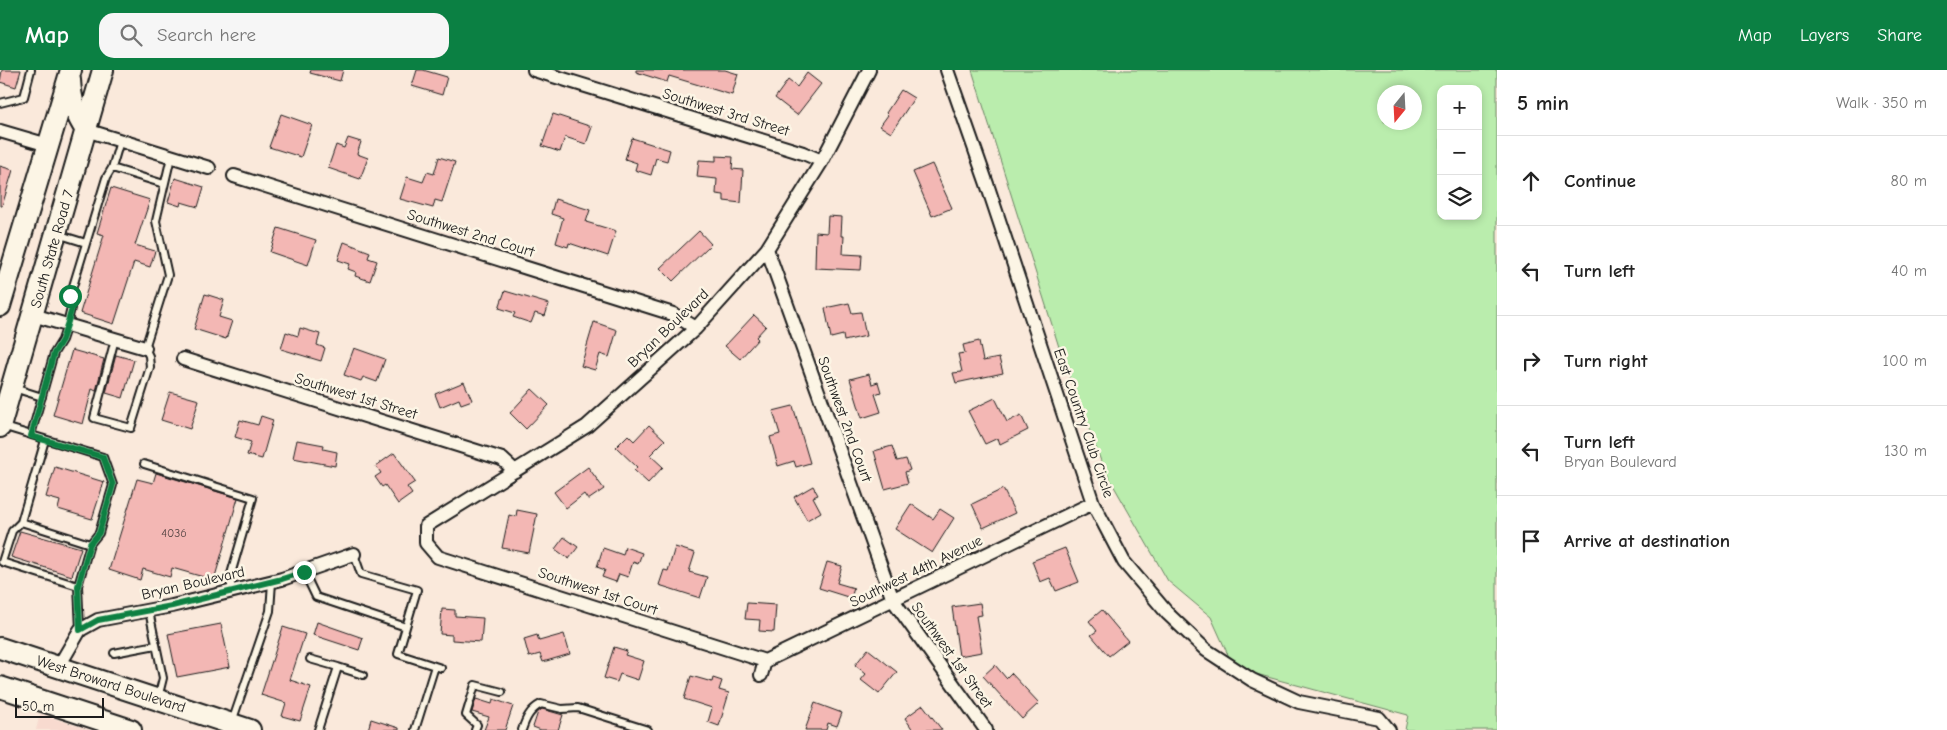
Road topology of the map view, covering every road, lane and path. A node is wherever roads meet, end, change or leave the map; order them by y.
1 (31, 70) edge
2 (103, 70) edge
3 (534, 70) edge
4 (869, 70) edge
5 (947, 70) edge
6 (70, 72) edge
7 (0, 103) edge
8 (86, 130) junction
9 (0, 131) edge
10 (120, 141) junction
11 (48, 145) junction
12 (172, 157) junction
13 (822, 161) junction
14 (112, 168) junction
15 (209, 168) dead end
16 (234, 176) dead end
17 (164, 184) junction
18 (66, 199) junction
19 (56, 234) junction
20 (86, 243) junction
21 (767, 249) junction
22 (0, 306) edge
23 (33, 315) junction
24 (67, 325) junction
25 (696, 328) junction
26 (115, 339) junction
27 (145, 348) junction
28 (183, 359) dead end
29 (12, 388) junction
30 (42, 397) junction
31 (0, 427) edge
32 (31, 436) junction
33 (45, 440) junction
34 (144, 464) dead end
35 (515, 471) junction
36 (1093, 503) junction
37 (21, 522) junction
38 (426, 543) joint
39 (90, 544) junction
40 (354, 554) joint
41 (304, 572) junction
42 (272, 582) junction
43 (78, 586) junction
44 (231, 592) junction
45 (892, 600) junction
46 (149, 610) junction
47 (406, 626) junction
48 (80, 630) junction
49 (156, 645) junction
50 (0, 648) edge
51 (114, 653) dead end
52 (310, 659) dead end
53 (765, 661) junction
54 (59, 666) junction
55 (338, 667) junction
56 (363, 675) dead end
57 (761, 675) dead end
58 (0, 687) edge
59 (502, 692) dead end
60 (158, 699) junction
61 (241, 727) edge
62 (119, 728) edge
63 (318, 730) edge
64 (415, 730) edge
65 (476, 730) edge
66 (522, 730) edge
67 (648, 730) edge
68 (986, 730) edge
69 (1389, 730) edge

1 - 7 lane
2 - 8 main road, South State Road 7
3 - 13 street, Southwest 3rd Street
4 - 13 street, Bryan Boulevard
5 - 36 street, East Country Club Circle
6 - 8 main road
6 - 11 main road
8 - 10 street
8 - 18 main road, South State Road 7
9 - 11 street
10 - 12 street
10 - 14 lane
11 - 18 main road
11 - 22 main road
12 - 15 street
12 - 17 lane
13 - 21 street, Bryan Boulevard
14 - 17 lane
14 - 20 lane
16 - 25 street, Southwest 2nd Court
17 - 27 lane
18 - 19 main road, South State Road 7
19 - 20 lane
19 - 23 main road, South State Road 7
20 - 24 lane
21 - 25 street, Bryan Boulevard
21 - 45 street, Southwest 2nd Court
23 - 24 street
23 - 29 main road, South State Road 7
24 - 26 street
24 - 30 lane
25 - 35 street, Bryan Boulevard
26 - 27 street
26 - 27 lane
28 - 35 street, Southwest 1st Street
29 - 30 lane
29 - 31 main road, South State Road 7
30 - 32 lane
31 - 32 lane
32 - 33 lane
33 - 37 lane
33 - 39 lane
34 - 44 lane
35 - 38 street, Bryan Boulevard
36 - 45 street, Southwest 44th Avenue
36 - 69 street, East Country Club Circle
37 - 39 lane
37 - 43 lane
38 - 53 street, Southwest 1st Court
39 - 43 lane
40 - 41 street, Bryan Boulevard
40 - 47 lane
41 - 42 street, Bryan Boulevard
41 - 47 lane
42 - 44 street, Bryan Boulevard
42 - 61 lane
43 - 48 lane
44 - 46 street, Bryan Boulevard
45 - 53 street, Southwest 44th Avenue
45 - 68 street, Southwest 1st Street
46 - 48 street, Bryan Boulevard
46 - 49 lane
47 - 64 lane
48 - 54 street
49 - 51 lane
49 - 60 lane
50 - 54 main road, West Broward Boulevard
52 - 55 lane
53 - 57 street
54 - 60 main road, West Broward Boulevard
55 - 56 lane
55 - 63 lane
58 - 62 main road
59 - 65 lane
60 - 61 main road, West Broward Boulevard
66 - 67 lane

